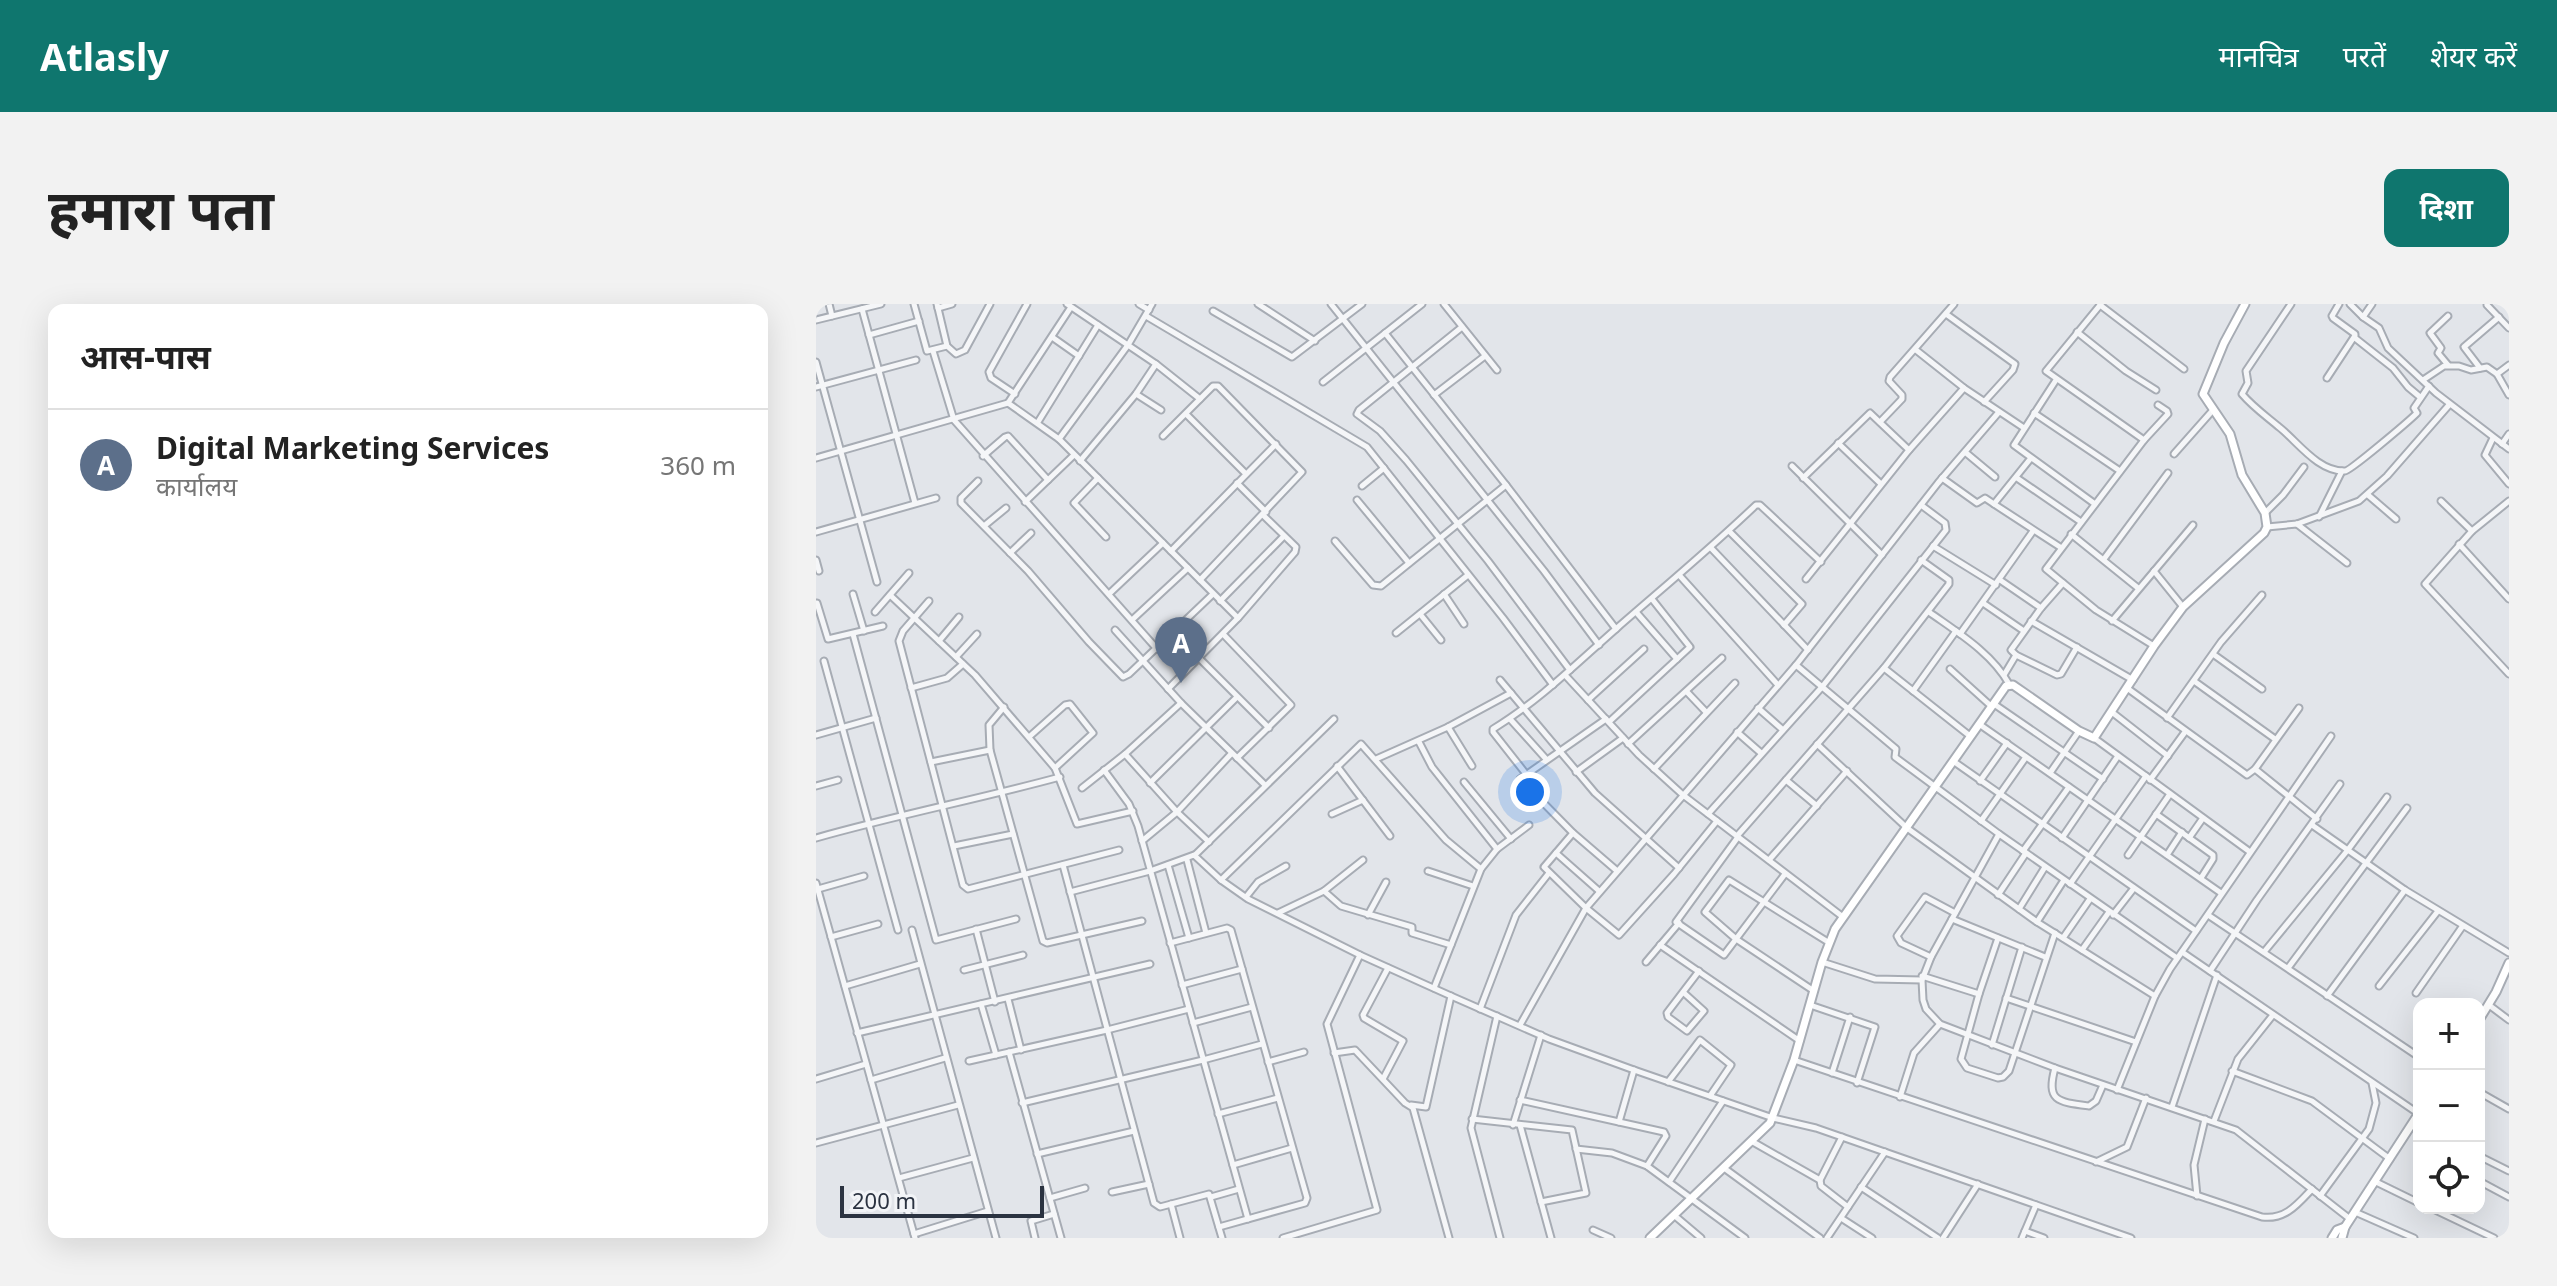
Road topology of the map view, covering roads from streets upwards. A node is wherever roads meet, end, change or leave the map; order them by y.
1 (829, 304) edge
2 (881, 304) edge
3 (914, 304) edge
4 (952, 304) edge
5 (990, 304) edge
6 (1027, 304) edge
7 (1139, 304) edge
8 (1258, 304) edge
9 (1331, 304) edge
10 (1362, 304) edge
11 (1422, 304) edge
12 (1954, 304) edge
13 (2245, 304) edge
14 (2291, 304) edge
15 (2339, 304) edge
16 (2350, 304) edge
17 (2372, 304) edge
18 (1069, 305) edge
19 (1448, 305) edge
20 (2100, 305) edge
21 (2487, 305) edge
22 (937, 306) edge
23 (862, 309) junction
24 (1149, 310) edge
25 (1213, 311) dead end
26 (1946, 314) junction
27 (832, 316) junction
28 (2448, 316) dead end
29 (2363, 317) junction
30 (2499, 317) junction
31 (1345, 318) junction
32 (816, 320) edge
33 (919, 321) junction
34 (1098, 325) junction
35 (1462, 327) junction
36 (2509, 328) edge
37 (2077, 332) junction
38 (1385, 333) junction
39 (869, 335) junction
40 (1052, 337) junction
41 (2354, 337) junction
42 (1315, 341) junction
43 (1128, 345) junction
44 (947, 346) junction
45 (1367, 347) junction
46 (1916, 350) junction
47 (933, 351) junction
48 (1079, 356) junction
49 (1485, 356) junction
50 (916, 360) dead end
51 (816, 362) edge
52 (1156, 364) junction
53 (2448, 365) junction
54 (2509, 365) edge
55 (1411, 367) junction
56 (2480, 368) junction
57 (2184, 369) dead end
58 (1497, 370) dead end
59 (878, 371) junction
60 (2497, 374) junction
61 (2327, 378) dead end
62 (2056, 380) junction
63 (2423, 380) junction
64 (1323, 382) dead end
65 (1393, 382) junction
66 (2429, 386) junction
67 (820, 387) edge
68 (1964, 388) junction
69 (2156, 390) dead end
70 (1015, 394) junction
71 (1136, 394) junction
72 (1434, 395) junction
73 (2509, 395) edge
74 (2420, 397) junction
75 (1200, 399) junction
76 (1984, 402) junction
77 (1008, 403) junction
78 (2158, 405) dead end
79 (2449, 405) junction
80 (1161, 410) dead end
81 (2213, 410) junction
82 (1999, 412) junction
83 (2034, 413) junction
84 (1186, 414) junction
85 (954, 420) junction
86 (1038, 422) junction
87 (1880, 422) junction
88 (2024, 428) junction
89 (2509, 434) edge
90 (896, 436) junction
91 (1163, 436) dead end
92 (2493, 438) junction
93 (1059, 439) junction
94 (2144, 440) junction
95 (1838, 443) junction
96 (1276, 444) junction
97 (2502, 444) junction
98 (2509, 449) edge
99 (1909, 450) junction
100 (841, 451) junction
101 (1965, 452) junction
102 (2174, 454) dead end
103 (1074, 455) junction
104 (983, 456) junction
105 (816, 458) edge
106 (2031, 458) junction
107 (1080, 461) junction
108 (1792, 466) dead end
109 (2304, 467) dead end
110 (1384, 468) junction
111 (2120, 471) junction
112 (2342, 471) junction
113 (2168, 473) dead end
114 (1246, 474) junction
115 (1995, 477) dead end
116 (1098, 478) junction
117 (1803, 478) junction
118 (1942, 478) junction
119 (2017, 478) junction
120 (1048, 480) junction
121 (978, 481) dead end
122 (1237, 483) junction
123 (1881, 484) junction
124 (2509, 484) edge
125 (1506, 485) junction
126 (1362, 486) dead end
127 (2368, 495) junction
128 (936, 498) dead end
129 (1487, 499) junction
130 (1357, 500) dead end
131 (2441, 501) dead end
132 (2509, 501) edge
133 (1025, 502) junction
134 (915, 503) junction
135 (1994, 504) junction
136 (2095, 504) junction
137 (1921, 505) junction
138 (1006, 508) dead end
139 (1265, 513) junction
140 (2265, 513) junction
141 (2319, 517) junction
142 (2396, 519) dead end
143 (860, 520) junction
144 (2081, 522) junction
145 (1457, 524) junction
146 (2297, 524) junction
147 (1850, 525) junction
148 (2193, 525) dead end
149 (984, 526) junction
150 (2267, 527) junction
151 (1729, 531) junction
152 (2033, 531) junction
153 (2472, 531) junction
154 (816, 532) edge
155 (1031, 533) dead end
156 (2071, 534) junction
157 (1284, 536) junction
158 (1106, 537) dead end
159 (1439, 537) junction
160 (1335, 541) dead end
161 (1163, 543) junction
162 (2459, 544) junction
163 (1933, 546) junction
164 (2060, 547) junction
165 (1711, 548) junction
166 (1171, 551) junction
167 (1010, 553) junction
168 (1882, 555) junction
169 (2104, 559) junction
170 (816, 560) edge
171 (1921, 560) junction
172 (1821, 562) junction
173 (1409, 563) junction
174 (2347, 563) dead end
175 (1188, 568) junction
176 (819, 571) dead end
177 (2154, 571) junction
178 (909, 573) dead end
179 (1468, 575) junction
180 (1680, 576) junction
181 (1806, 579) dead end
182 (1200, 580) junction
183 (877, 582) dead end
184 (1998, 582) junction
185 (2063, 583) junction
186 (2138, 588) junction
187 (853, 594) dead end
188 (1109, 594) junction
189 (1213, 594) junction
190 (1444, 594) junction
191 (890, 595) junction
192 (2262, 595) dead end
193 (1652, 599) junction
194 (2509, 599) edge
195 (929, 601) dead end
196 (1220, 601) junction
197 (817, 603) edge
198 (1983, 603) junction
199 (2183, 607) junction
200 (2041, 608) junction
201 (875, 612) dead end
202 (1636, 612) junction
203 (1929, 612) junction
204 (1420, 614) junction
205 (959, 617) dead end
206 (914, 618) junction
207 (1238, 618) junction
208 (1132, 620) junction
209 (2031, 621) junction
210 (2112, 621) junction
211 (1464, 624) dead end
212 (1784, 625) junction
213 (883, 626) dead end
214 (1616, 629) junction
215 (1115, 630) dead end
216 (864, 631) junction
217 (2024, 631) junction
218 (1396, 633) dead end
219 (1958, 633) junction
220 (853, 634) junction
221 (977, 634) dead end
222 (1223, 634) junction
223 (1441, 640) dead end
224 (939, 641) junction
225 (1599, 645) junction
226 (2154, 646) junction
227 (2077, 647) junction
228 (1157, 649) junction
229 (1644, 649) dead end
230 (1808, 650) junction
231 (2213, 654) junction
232 (2016, 655) junction
233 (956, 657) junction
234 (1199, 658) junction
235 (1722, 658) dead end
236 (1677, 659) junction
237 (824, 661) dead end
238 (1142, 661) junction
239 (963, 664) junction
240 (1796, 665) junction
241 (1884, 668) junction
242 (1950, 669) dead end
243 (1567, 673) junction
244 (2509, 674) edge
245 (2004, 675) junction
246 (1500, 680) dead end
247 (2133, 680) junction
248 (2194, 681) junction
249 (1735, 683) dead end
250 (2009, 684) junction
251 (1553, 685) junction
252 (1778, 685) junction
253 (1822, 687) junction
254 (911, 688) junction
255 (2127, 688) junction
256 (1168, 689) junction
257 (2262, 689) dead end
258 (1913, 691) junction
259 (1687, 692) junction
260 (1511, 693) junction
261 (1237, 697) junction
262 (1588, 700) junction
263 (1181, 703) junction
264 (1992, 705) junction
265 (1004, 707) junction
266 (1758, 708) junction
267 (1848, 708) junction
268 (2299, 708) dead end
269 (1524, 709) junction
270 (1706, 712) junction
271 (2113, 713) junction
272 (876, 718) junction
273 (2167, 718) junction
274 (1334, 719) dead end
275 (1510, 719) junction
276 (1607, 720) junction
277 (1979, 724) junction
278 (842, 727) junction
279 (1448, 727) junction
280 (1205, 728) junction
281 (1269, 728) junction
282 (1783, 730) junction
283 (2079, 731) junction
284 (1737, 732) junction
285 (2185, 732) junction
286 (816, 735) edge
287 (1970, 736) junction
288 (2331, 736) dead end
289 (1029, 737) junction
290 (1623, 738) junction
291 (2094, 738) junction
292 (2275, 739) junction
293 (1419, 742) junction
294 (2007, 743) junction
295 (1628, 744) junction
296 (1817, 744) junction
297 (990, 750) junction
298 (1558, 751) junction
299 (2065, 752) junction
300 (1761, 753) junction
301 (1125, 754) junction
302 (1234, 756) junction
303 (2118, 756) junction
304 (2168, 756) junction
305 (2026, 757) junction
306 (1376, 759) junction
307 (1546, 759) junction
308 (1953, 761) junction
309 (931, 762) junction
310 (1337, 766) junction
311 (1472, 766) dead end
312 (1055, 768) junction
313 (1654, 769) junction
314 (2255, 769) junction
315 (1104, 770) junction
316 (1847, 771) junction
317 (1576, 772) junction
318 (2050, 773) junction
319 (1526, 774) junction
320 (1060, 777) junction
321 (2148, 778) junction
322 (2103, 779) junction
323 (838, 780) dead end
324 (1786, 780) junction
325 (1980, 781) junction
326 (1464, 782) dead end
327 (1150, 783) junction
328 (2340, 784) dead end
329 (1265, 785) junction
330 (816, 786) edge
331 (1934, 787) junction
332 (2069, 787) junction
333 (1082, 788) dead end
334 (1002, 792) junction
335 (1999, 794) junction
336 (2170, 794) junction
337 (1683, 795) junction
338 (2387, 797) dead end
339 (2288, 798) junction
340 (1363, 800) junction
341 (2089, 800) junction
342 (942, 805) junction
343 (1817, 806) junction
344 (2407, 808) dead end
345 (1133, 811) junction
346 (1177, 812) junction
347 (902, 814) junction
348 (1332, 814) dead end
349 (1708, 814) junction
350 (2156, 814) junction
351 (2203, 818) junction
352 (2116, 819) junction
353 (1717, 821) junction
354 (1981, 821) junction
355 (2315, 822) junction
356 (868, 823) junction
357 (2042, 824) junction
358 (1529, 825) dead end
359 (1907, 828) junction
360 (2182, 832) junction
361 (1573, 833) junction
362 (1013, 834) junction
363 (1999, 834) junction
364 (1390, 836) dead end
365 (2140, 836) junction
366 (1738, 837) junction
367 (816, 838) edge
368 (2062, 838) junction
369 (2189, 838) junction
370 (1511, 839) junction
371 (1645, 839) junction
372 (1142, 841) junction
373 (1209, 842) junction
374 (954, 846) junction
375 (1497, 849) junction
376 (1119, 850) dead end
377 (2347, 851) junction
378 (2025, 852) junction
379 (2250, 852) junction
380 (1556, 853) junction
381 (1194, 855) junction
382 (2128, 855) dead end
383 (2167, 855) junction
384 (2089, 857) junction
385 (1187, 860) junction
386 (1363, 860) dead end
387 (1768, 861) junction
388 (2367, 864) junction
389 (1063, 865) junction
390 (1168, 865) junction
391 (1286, 866) dead end
392 (2045, 867) junction
393 (1679, 868) junction
394 (1481, 869) junction
395 (1616, 870) junction
396 (1150, 871) junction
397 (1428, 871) dead end
398 (1549, 873) junction
399 (1785, 874) junction
400 (1024, 875) junction
401 (864, 876) dead end
402 (1975, 878) junction
403 (2201, 878) junction
404 (1221, 880) junction
405 (1386, 882) dead end
406 (2067, 882) junction
407 (817, 886) edge
408 (1473, 886) junction
409 (2134, 888) junction
410 (2405, 890) junction
411 (1324, 891) junction
412 (1599, 891) junction
413 (1070, 892) junction
414 (2221, 893) junction
415 (1998, 895) junction
416 (1246, 897) junction
417 (2090, 899) junction
418 (1764, 902) junction
419 (1586, 908) junction
420 (2019, 909) junction
421 (2438, 911) junction
422 (1278, 913) junction
423 (2111, 913) junction
424 (1368, 915) junction
425 (2208, 915) junction
426 (1953, 916) junction
427 (1843, 917) junction
428 (1016, 919) dead end
429 (1142, 921) dead end
430 (2037, 922) junction
431 (1679, 923) junction
432 (878, 924) dead end
433 (2462, 927) junction
434 (976, 929) junction
435 (898, 930) dead end
436 (912, 930) dead end
437 (2196, 931) junction
438 (2235, 932) junction
439 (1206, 933) junction
440 (2055, 933) junction
441 (1082, 934) junction
442 (831, 937) junction
443 (1189, 938) junction
444 (1998, 938) junction
445 (2063, 938) junction
446 (1736, 939) junction
447 (1828, 942) junction
448 (1170, 943) junction
449 (1451, 945) junction
450 (1660, 945) junction
451 (2022, 947) junction
452 (2082, 950) junction
453 (2182, 952) junction
454 (2264, 952) junction
455 (2509, 953) edge
456 (1023, 955) dead end
457 (1360, 955) junction
458 (1931, 957) junction
459 (2045, 957) junction
460 (2177, 958) junction
461 (1646, 962) dead end
462 (1822, 962) junction
463 (2509, 963) edge
464 (920, 964) junction
465 (1150, 964) dead end
466 (984, 965) junction
467 (1388, 968) junction
468 (2288, 968) junction
469 (1242, 969) junction
470 (964, 970) dead end
471 (1699, 971) junction
472 (2210, 971) junction
473 (2217, 975) junction
474 (1093, 977) junction
475 (1922, 978) junction
476 (1182, 985) junction
477 (845, 986) junction
478 (2379, 986) dead end
479 (1434, 988) junction
480 (1814, 991) junction
481 (1683, 992) junction
482 (2416, 993) dead end
483 (1979, 994) junction
484 (1451, 996) junction
485 (2155, 996) junction
486 (2327, 996) junction
487 (2006, 998) junction
488 (1008, 999) junction
489 (995, 1002) junction
490 (981, 1004) junction
491 (1810, 1005) junction
492 (2489, 1005) junction
493 (2030, 1006) junction
494 (1252, 1007) junction
495 (1189, 1009) junction
496 (1480, 1009) junction
497 (2485, 1011) edge
498 (934, 1014) junction
499 (2273, 1015) junction
500 (1497, 1016) junction
501 (1850, 1017) junction
502 (2509, 1020) edge
503 (1193, 1023) junction
504 (1940, 1024) junction
505 (1520, 1025) junction
506 (1107, 1030) junction
507 (857, 1033) junction
508 (1541, 1035) junction
509 (1967, 1037) junction
510 (1800, 1041) junction
511 (2136, 1042) junction
512 (1263, 1044) junction
513 (1992, 1045) junction
514 (1021, 1050) junction
515 (1009, 1052) junction
516 (1304, 1052) dead end
517 (1334, 1053) junction
518 (2014, 1053) junction
519 (2413, 1053) edge
520 (996, 1055) junction
521 (945, 1058) junction
522 (1203, 1060) junction
523 (1794, 1060) junction
524 (969, 1061) dead end
525 (1268, 1062) junction
526 (866, 1064) junction
527 (2055, 1068) junction
528 (1634, 1070) junction
529 (2232, 1071) junction
530 (1832, 1073) junction
531 (816, 1079) edge
532 (1383, 1079) junction
533 (871, 1080) junction
534 (1120, 1080) junction
535 (1668, 1082) junction
536 (2372, 1082) junction
537 (1857, 1083) junction
538 (2103, 1085) junction
539 (2117, 1090) junction
540 (2485, 1095) edge
541 (1710, 1097) junction
542 (1900, 1097) junction
543 (1278, 1098) junction
544 (2146, 1098) junction
545 (1520, 1100) junction
546 (1723, 1101) junction
547 (1022, 1103) junction
548 (958, 1105) junction
549 (1411, 1105) junction
550 (2172, 1107) junction
551 (2509, 1109) edge
552 (2413, 1110) edge
553 (1218, 1114) junction
554 (1773, 1118) junction
555 (1472, 1119) junction
556 (2205, 1119) junction
557 (2214, 1121) junction
558 (1619, 1122) junction
559 (2413, 1124) edge
560 (884, 1125) junction
561 (1513, 1125) junction
562 (1520, 1125) junction
563 (1134, 1131) junction
564 (1842, 1137) junction
565 (2363, 1139) junction
566 (1753, 1142) junction
567 (816, 1143) edge
568 (1292, 1148) junction
569 (1576, 1149) junction
570 (1885, 1152) junction
571 (1037, 1154) junction
572 (973, 1158) junction
573 (2485, 1159) edge
574 (2390, 1160) junction
575 (2096, 1162) junction
576 (1233, 1165) junction
577 (1647, 1166) junction
578 (1724, 1168) junction
579 (2509, 1171) edge
580 (899, 1178) junction
581 (1820, 1180) junction
582 (1669, 1182) junction
583 (2376, 1182) junction
584 (1149, 1184) junction
585 (1978, 1184) junction
586 (2485, 1184) edge
587 (1861, 1187) junction
588 (1085, 1188) dead end
589 (1239, 1189) junction
590 (2312, 1189) junction
591 (1112, 1192) dead end
592 (2320, 1196) junction
593 (1211, 1197) junction
594 (2197, 1197) junction
595 (2509, 1197) edge
596 (1050, 1198) junction
597 (1691, 1199) junction
598 (2413, 1200) edge
599 (1541, 1202) junction
600 (1171, 1204) junction
601 (2036, 1205) junction
602 (1848, 1207) junction
603 (988, 1211) junction
604 (1054, 1214) junction
605 (2444, 1214) edge
606 (1675, 1216) junction
607 (2353, 1216) junction
608 (1841, 1218) junction
609 (1248, 1219) junction
610 (1219, 1227) junction
611 (2345, 1227) junction
612 (1593, 1230) dead end
613 (2025, 1231) junction
614 (915, 1236) edge
615 (996, 1238) edge
616 (1035, 1238) edge
617 (1061, 1238) edge
618 (1180, 1238) edge
619 (1222, 1238) edge
620 (1283, 1238) edge
621 (1449, 1238) edge
622 (1500, 1238) edge
623 (1551, 1238) edge
624 (1611, 1238) edge
625 (1650, 1238) edge
626 (1701, 1238) edge
627 (1745, 1238) edge
628 (1820, 1238) edge
629 (1827, 1238) edge
630 (1872, 1238) edge
631 (1940, 1238) edge
632 (2022, 1238) edge
633 (2044, 1238) edge
634 (2131, 1238) edge
635 (2332, 1238) edge
636 (2342, 1238) edge
637 (2414, 1238) edge
638 (2494, 1238) edge

1 - 27 street
2 - 23 street
3 - 33 street
4 - 22 street
5 - 44 street
6 - 70 street
7 - 24 street
8 - 42 street
9 - 31 street
10 - 31 street
11 - 38 street
12 - 26 street
13 - 81 street
14 - 112 street
15 - 41 street
16 - 29 street
17 - 29 street
18 - 34 street
18 - 40 street
19 - 35 street
20 - 37 street
20 - 57 street
21 - 30 street
22 - 44 street
23 - 27 street
23 - 39 street
24 - 43 street
24 - 110 street
25 - 42 street
26 - 46 street
26 - 76 street
27 - 32 street
28 - 53 street
29 - 63 street
30 - 36 street
30 - 56 street
31 - 42 street
31 - 45 street
33 - 39 street
33 - 47 street
34 - 43 street
34 - 48 street
35 - 49 street
35 - 55 street
37 - 62 street
37 - 69 street
38 - 45 street
38 - 55 street
39 - 59 street
40 - 48 street
40 - 70 street
41 - 61 street
41 - 74 street
43 - 52 street
43 - 93 street
44 - 47 street
45 - 64 street
45 - 65 street
46 - 68 street
46 - 87 street
47 - 85 street
48 - 86 street
49 - 58 street
49 - 72 street
50 - 59 street
51 - 67 street
52 - 71 street
52 - 75 street
53 - 56 street
53 - 63 street
54 - 60 street
55 - 65 street
55 - 72 street
56 - 60 street
59 - 67 street
59 - 90 street
60 - 73 street
62 - 83 street
62 - 94 street
63 - 66 street
65 - 129 street
65 - 145 street
66 - 74 street
66 - 79 street
67 - 100 street
68 - 76 street
68 - 99 street
70 - 77 street
71 - 80 street
71 - 107 street
72 - 125 street
74 - 112 street
75 - 84 street
75 - 96 street
76 - 82 street
77 - 85 street
77 - 86 street
78 - 94 street
79 - 92 street
79 - 127 street
81 - 102 street
81 - 140 street
82 - 88 street
82 - 101 street
83 - 88 street
83 - 111 street
84 - 91 street
84 - 114 street
85 - 90 street
85 - 104 street
86 - 93 street
87 - 95 street
87 - 99 street
88 - 106 street
89 - 97 street
90 - 100 street
90 - 134 street
92 - 97 street
92 - 124 street
93 - 103 street
94 - 111 street
95 - 117 street
95 - 123 street
96 - 114 street
96 - 139 street
97 - 98 street
99 - 123 street
100 - 105 street
100 - 143 street
101 - 115 street
101 - 118 street
103 - 107 street
103 - 120 street
104 - 120 street
104 - 133 street
106 - 119 street
106 - 136 street
107 - 116 street
108 - 117 street
109 - 140 street
110 - 126 street
110 - 159 street
111 - 136 street
112 - 141 street
113 - 169 street
114 - 122 street
116 - 158 street
116 - 161 street
117 - 147 street
118 - 135 street
118 - 137 street
119 - 135 street
119 - 144 street
120 - 133 street
121 - 149 street
122 - 139 street
122 - 166 street
123 - 147 street
125 - 129 street
125 - 214 street
127 - 141 street
127 - 142 street
128 - 134 street
129 - 145 street
129 - 225 street
130 - 173 street
131 - 153 street
132 - 153 street
133 - 188 street
134 - 143 street
135 - 152 street
136 - 144 street
137 - 163 street
137 - 168 street
138 - 149 street
139 - 157 street
139 - 182 street
140 - 150 street
141 - 146 street
143 - 154 street
143 - 183 street
144 - 156 street
145 - 159 street
145 - 243 street
146 - 150 street
146 - 174 street
147 - 168 street
147 - 172 street
148 - 177 street
149 - 167 street
150 - 199 street
151 - 165 street
151 - 172 street
151 - 212 street
152 - 164 street
152 - 184 street
153 - 162 street
155 - 167 street
156 - 164 street
156 - 169 street
157 - 196 street
157 - 207 street
159 - 173 street
159 - 179 street
160 - 173 street
161 - 166 street
161 - 188 street
162 - 194 street
162 - 244 street
163 - 171 street
163 - 184 street
164 - 185 street
165 - 180 street
165 - 212 street
166 - 175 street
167 - 238 street
168 - 230 street
169 - 186 street
170 - 176 street
171 - 203 street
171 - 253 street
172 - 181 street
175 - 182 street
175 - 208 street
177 - 186 street
177 - 199 street
178 - 191 street
179 - 190 street
179 - 251 street
180 - 193 street
180 - 252 street
182 - 189 street
184 - 198 street
184 - 200 street
185 - 200 street
185 - 210 street
186 - 210 street
187 - 216 street
188 - 208 street
189 - 196 street
189 - 228 street
190 - 204 street
190 - 211 street
191 - 201 street
191 - 206 street
192 - 231 street
193 - 202 street
193 - 236 street
195 - 206 street
196 - 207 street
197 - 220 street
198 - 217 street
198 - 219 street
199 - 226 street
200 - 209 street
202 - 214 street
202 - 236 street
203 - 219 street
203 - 241 street
204 - 218 street
204 - 223 street
205 - 224 street
206 - 224 street
206 - 254 street
207 - 222 street
208 - 228 street
209 - 217 street
209 - 227 street
210 - 226 street
212 - 230 street
213 - 216 street
214 - 225 street
215 - 238 street
216 - 220 street
217 - 232 street
219 - 245 street
219 - 258 street
220 - 272 street
221 - 233 street
222 - 234 street
222 - 281 street
224 - 233 street
225 - 243 street
226 - 247 street
227 - 232 street
227 - 247 street
228 - 238 street
229 - 262 street
230 - 240 street
231 - 248 street
231 - 257 street
232 - 245 street
233 - 239 street
234 - 256 street
234 - 261 street
235 - 259 street
236 - 276 street
237 - 278 street
238 - 256 street
239 - 254 street
239 - 265 street
240 - 252 street
240 - 253 street
241 - 258 street
241 - 267 street
242 - 264 street
243 - 251 street
243 - 262 street
245 - 250 street
246 - 260 street
247 - 255 street
248 - 273 street
248 - 292 street
249 - 270 street
250 - 264 street
250 - 283 street
251 - 269 street
252 - 266 street
253 - 267 street
253 - 282 street
254 - 309 street
255 - 271 street
255 - 273 street
256 - 263 street
258 - 287 street
259 - 270 street
259 - 295 street
260 - 269 street
260 - 279 street
261 - 280 street
261 - 281 street
262 - 276 street
263 - 280 street
263 - 301 street
264 - 277 street
264 - 299 street
265 - 289 street
265 - 297 street
266 - 282 street
266 - 284 street
267 - 296 street
267 - 331 street
268 - 292 street
269 - 275 street
269 - 298 street
270 - 313 street
271 - 291 street
271 - 304 street
272 - 278 street
272 - 347 street
273 - 285 street
274 - 329 street
275 - 307 street
275 - 319 street
276 - 290 street
276 - 298 street
277 - 287 street
277 - 294 street
278 - 286 street
278 - 356 street
279 - 293 street
279 - 311 street
280 - 302 street
280 - 327 street
281 - 302 street
282 - 300 street
283 - 291 street
283 - 299 street
284 - 300 street
284 - 337 street
285 - 304 street
285 - 314 street
287 - 308 street
288 - 339 street
289 - 312 street
289 - 312 street
290 - 295 street
290 - 317 street
291 - 303 street
292 - 314 street
293 - 306 street
293 - 375 street
294 - 305 street
294 - 325 street
295 - 313 street
296 - 316 street
296 - 324 street
297 - 309 street
297 - 334 street
298 - 307 street
298 - 317 street
299 - 318 street
299 - 322 street
300 - 349 street
301 - 315 street
301 - 327 street
302 - 329 street
302 - 346 street
303 - 321 street
303 - 322 street
304 - 321 street
305 - 318 street
305 - 335 street
306 - 310 street
306 - 394 street
307 - 319 street
308 - 325 street
308 - 331 street
309 - 342 street
310 - 340 street
310 - 404 street
312 - 320 street
313 - 337 street
314 - 339 street
315 - 333 street
315 - 345 street
316 - 343 street
316 - 359 street
317 - 371 street
318 - 332 street
319 - 361 street
320 - 334 street
320 - 345 street
321 - 336 street
321 - 352 street
322 - 341 street
323 - 330 street
324 - 343 street
324 - 366 street
325 - 335 street
326 - 370 street
327 - 346 street
328 - 355 street
329 - 373 street
331 - 354 street
331 - 359 street
332 - 341 street
332 - 357 street
334 - 342 street
334 - 362 street
335 - 354 street
335 - 357 street
336 - 350 street
336 - 351 street
337 - 349 street
337 - 371 street
338 - 377 street
339 - 355 street
339 - 379 street
340 - 348 street
340 - 364 street
341 - 352 street
341 - 368 street
342 - 347 street
342 - 374 street
343 - 387 street
344 - 388 street
345 - 372 street
346 - 372 street
346 - 373 street
347 - 356 street
347 - 434 street
349 - 353 street
350 - 360 street
350 - 365 street
351 - 369 street
351 - 379 street
352 - 365 street
352 - 384 street
353 - 366 street
353 - 393 street
354 - 363 street
355 - 377 street
355 - 438 street
356 - 367 street
356 - 435 street
357 - 368 street
357 - 378 street
358 - 370 street
359 - 402 street
359 - 427 street
360 - 369 street
360 - 383 street
361 - 380 street
361 - 395 street
362 - 374 street
362 - 400 street
363 - 378 street
363 - 402 street
365 - 382 street
365 - 383 street
366 - 387 street
366 - 431 street
368 - 384 street
369 - 403 street
370 - 375 street
371 - 393 street
371 - 395 street
372 - 396 street
373 - 381 street
374 - 400 street
375 - 394 street
376 - 389 street
377 - 388 street
377 - 454 street
378 - 392 street
378 - 415 street
379 - 414 street
380 - 398 street
380 - 412 street
381 - 385 street
381 - 404 street
383 - 403 street
384 - 406 street
384 - 409 street
385 - 390 street
385 - 439 street
386 - 411 street
387 - 399 street
388 - 410 street
388 - 468 street
389 - 400 street
389 - 413 street
390 - 396 street
390 - 443 street
391 - 416 street
392 - 406 street
392 - 420 street
393 - 419 street
394 - 408 street
395 - 412 street
396 - 413 street
396 - 448 street
397 - 408 street
398 - 419 street
398 - 496 street
399 - 418 street
399 - 427 street
400 - 441 street
401 - 407 street
402 - 415 street
402 - 426 street
403 - 414 street
404 - 416 street
405 - 424 street
406 - 417 street
406 - 430 street
407 - 442 street
408 - 449 street
409 - 423 street
409 - 437 street
410 - 421 street
410 - 486 street
411 - 422 street
411 - 424 street
412 - 419 street
413 - 441 street
414 - 425 street
415 - 420 street
416 - 422 street
417 - 423 street
417 - 445 street
418 - 446 street
418 - 446 street
418 - 447 street
419 - 505 street
420 - 430 street
421 - 433 street
421 - 478 street
422 - 457 street
423 - 452 street
423 - 460 street
424 - 449 street
425 - 437 street
425 - 438 street
426 - 444 street
426 - 458 street
426 - 458 street
427 - 447 street
428 - 434 street
429 - 441 street
430 - 440 street
431 - 446 street
431 - 450 street
432 - 442 street
433 - 455 street
433 - 482 street
434 - 466 street
436 - 464 street
437 - 453 street
438 - 454 street
438 - 472 street
439 - 443 street
439 - 469 street
440 - 445 street
440 - 459 street
441 - 474 street
442 - 477 street
443 - 448 street
444 - 451 street
444 - 483 street
445 - 452 street
446 - 480 street
447 - 462 street
448 - 476 street
449 - 479 street
450 - 461 street
450 - 471 street
451 - 459 street
451 - 487 street
452 - 485 street
453 - 460 street
453 - 472 street
454 - 468 street
456 - 466 street
457 - 467 street
457 - 517 street
458 - 475 street
459 - 493 street
460 - 485 street
462 - 475 street
462 - 480 street
463 - 492 street
464 - 477 street
464 - 498 street
465 - 474 street
466 - 470 street
466 - 489 street
467 - 479 street
467 - 532 street
468 - 486 street
469 - 476 street
469 - 494 street
471 - 481 street
471 - 510 street
472 - 473 street
473 - 499 street
473 - 550 street
474 - 488 street
474 - 506 street
475 - 483 street
475 - 504 street
476 - 495 street
477 - 507 street
479 - 484 street
480 - 491 street
481 - 481 street
483 - 509 street
484 - 496 street
484 - 549 street
485 - 511 street
486 - 519 street
487 - 493 street
487 - 513 street
488 - 489 street
488 - 514 street
489 - 490 street
490 - 498 street
490 - 520 street
491 - 501 street
491 - 510 street
492 - 497 street
492 - 502 street
493 - 511 street
493 - 518 street
494 - 503 street
494 - 512 street
495 - 503 street
495 - 506 street
496 - 500 street
498 - 507 street
498 - 521 street
499 - 529 street
499 - 536 street
500 - 505 street
500 - 555 street
501 - 530 street
501 - 537 street
503 - 522 street
504 - 509 street
504 - 542 street
505 - 508 street
506 - 514 street
506 - 534 street
507 - 526 street
508 - 528 street
508 - 545 street
509 - 513 street
509 - 518 street
510 - 523 street
511 - 539 street
512 - 522 street
512 - 525 street
513 - 518 street
514 - 515 street
515 - 520 street
515 - 547 street
516 - 525 street
517 - 532 street
517 - 620 street
518 - 527 street
520 - 524 street
521 - 533 street
521 - 548 street
522 - 534 street
522 - 553 street
523 - 530 street
523 - 554 street
525 - 543 street
526 - 531 street
526 - 533 street
527 - 538 street
527 - 538 street
528 - 535 street
528 - 558 street
529 - 557 street
529 - 565 street
530 - 537 street
532 - 549 street
533 - 560 street
534 - 547 street
534 - 563 street
535 - 541 street
535 - 541 street
536 - 552 street
536 - 565 street
537 - 542 street
538 - 539 street
539 - 544 street
540 - 551 street
541 - 546 street
542 - 575 street
543 - 553 street
543 - 568 street
544 - 550 street
544 - 575 street
545 - 558 street
545 - 561 street
546 - 554 street
546 - 582 street
547 - 571 street
548 - 560 street
548 - 572 street
549 - 621 street
550 - 556 street
553 - 576 street
554 - 564 street
554 - 566 street
555 - 561 street
555 - 622 street
556 - 557 street
556 - 594 street
557 - 590 street
558 - 577 street
559 - 574 street
560 - 567 street
560 - 580 street
561 - 562 street
562 - 569 street
562 - 599 street
563 - 571 street
563 - 584 street
564 - 570 street
564 - 581 street
565 - 574 street
565 - 592 street
566 - 578 street
566 - 581 street
568 - 576 street
568 - 609 street
569 - 577 street
569 - 599 street
570 - 585 street
570 - 587 street
571 - 596 street
572 - 580 street
572 - 603 street
573 - 579 street
574 - 583 street
575 - 594 street
576 - 589 street
577 - 582 street
578 - 597 street
578 - 628 street
580 - 614 street
581 - 602 street
582 - 597 street
583 - 598 street
583 - 607 street
584 - 591 street
584 - 600 street
585 - 601 street
585 - 631 street
586 - 595 street
587 - 602 street
587 - 631 street
588 - 596 street
589 - 593 street
589 - 609 street
590 - 592 street
590 - 594 street
592 - 607 street
593 - 600 street
593 - 610 street
596 - 604 street
597 - 606 street
597 - 627 street
599 - 623 street
600 - 618 street
601 - 613 street
601 - 634 street
602 - 608 street
603 - 614 street
603 - 615 street
604 - 616 street
604 - 617 street
605 - 638 street
606 - 625 street
606 - 626 street
607 - 611 street
607 - 637 street
608 - 629 street
608 - 630 street
609 - 610 street
610 - 619 street
611 - 635 street
611 - 636 street
612 - 624 street
613 - 632 street
613 - 633 street

